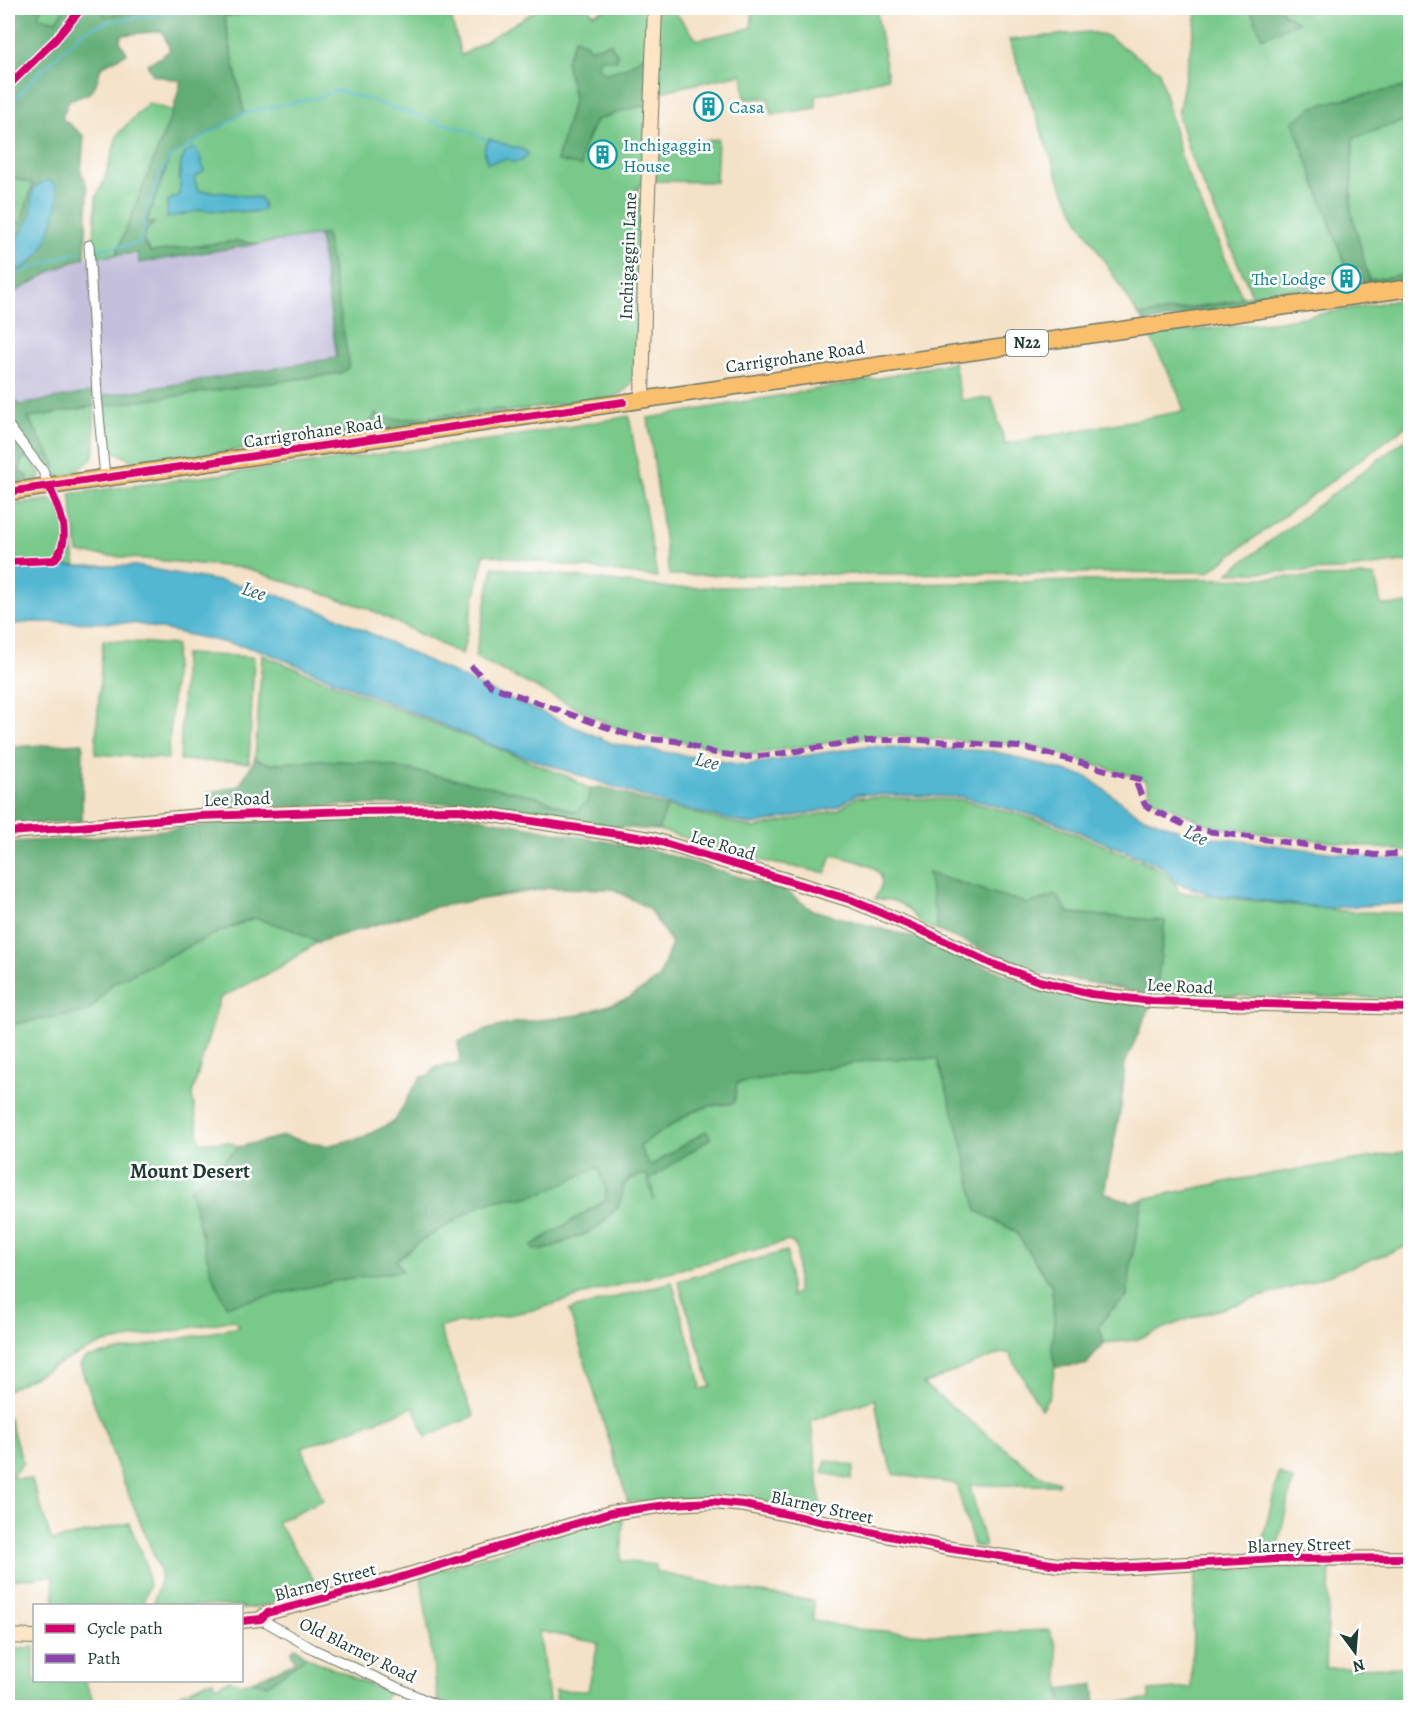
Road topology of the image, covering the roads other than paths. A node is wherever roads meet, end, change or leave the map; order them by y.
1 (655, 8) edge
2 (88, 245) dead end
3 (1410, 288) edge
4 (642, 399) junction
5 (8, 425) edge
6 (105, 477) junction
7 (49, 486) junction
8 (8, 492) edge
9 (8, 832) edge
10 (1410, 1008) edge
11 (1410, 1558) edge
12 (261, 1619) junction
13 (243, 1621) edge
14 (8, 1636) edge
15 (33, 1637) edge
16 (443, 1707) edge

1 - 4 street, Inchigaggin Lane
2 - 6 street
3 - 4 highway, Carrigrohane Road / N22
4 - 6 highway, Carrigrohane Road / N22
5 - 7 street
6 - 7 highway, Carrigrohane Road / N22
7 - 8 highway, Carrigrohane Road / N22
9 - 10 street, Lee Road
11 - 12 street, Blarney Street
12 - 13 street, Blarney Street
12 - 16 street, Old Blarney Road
14 - 15 street

